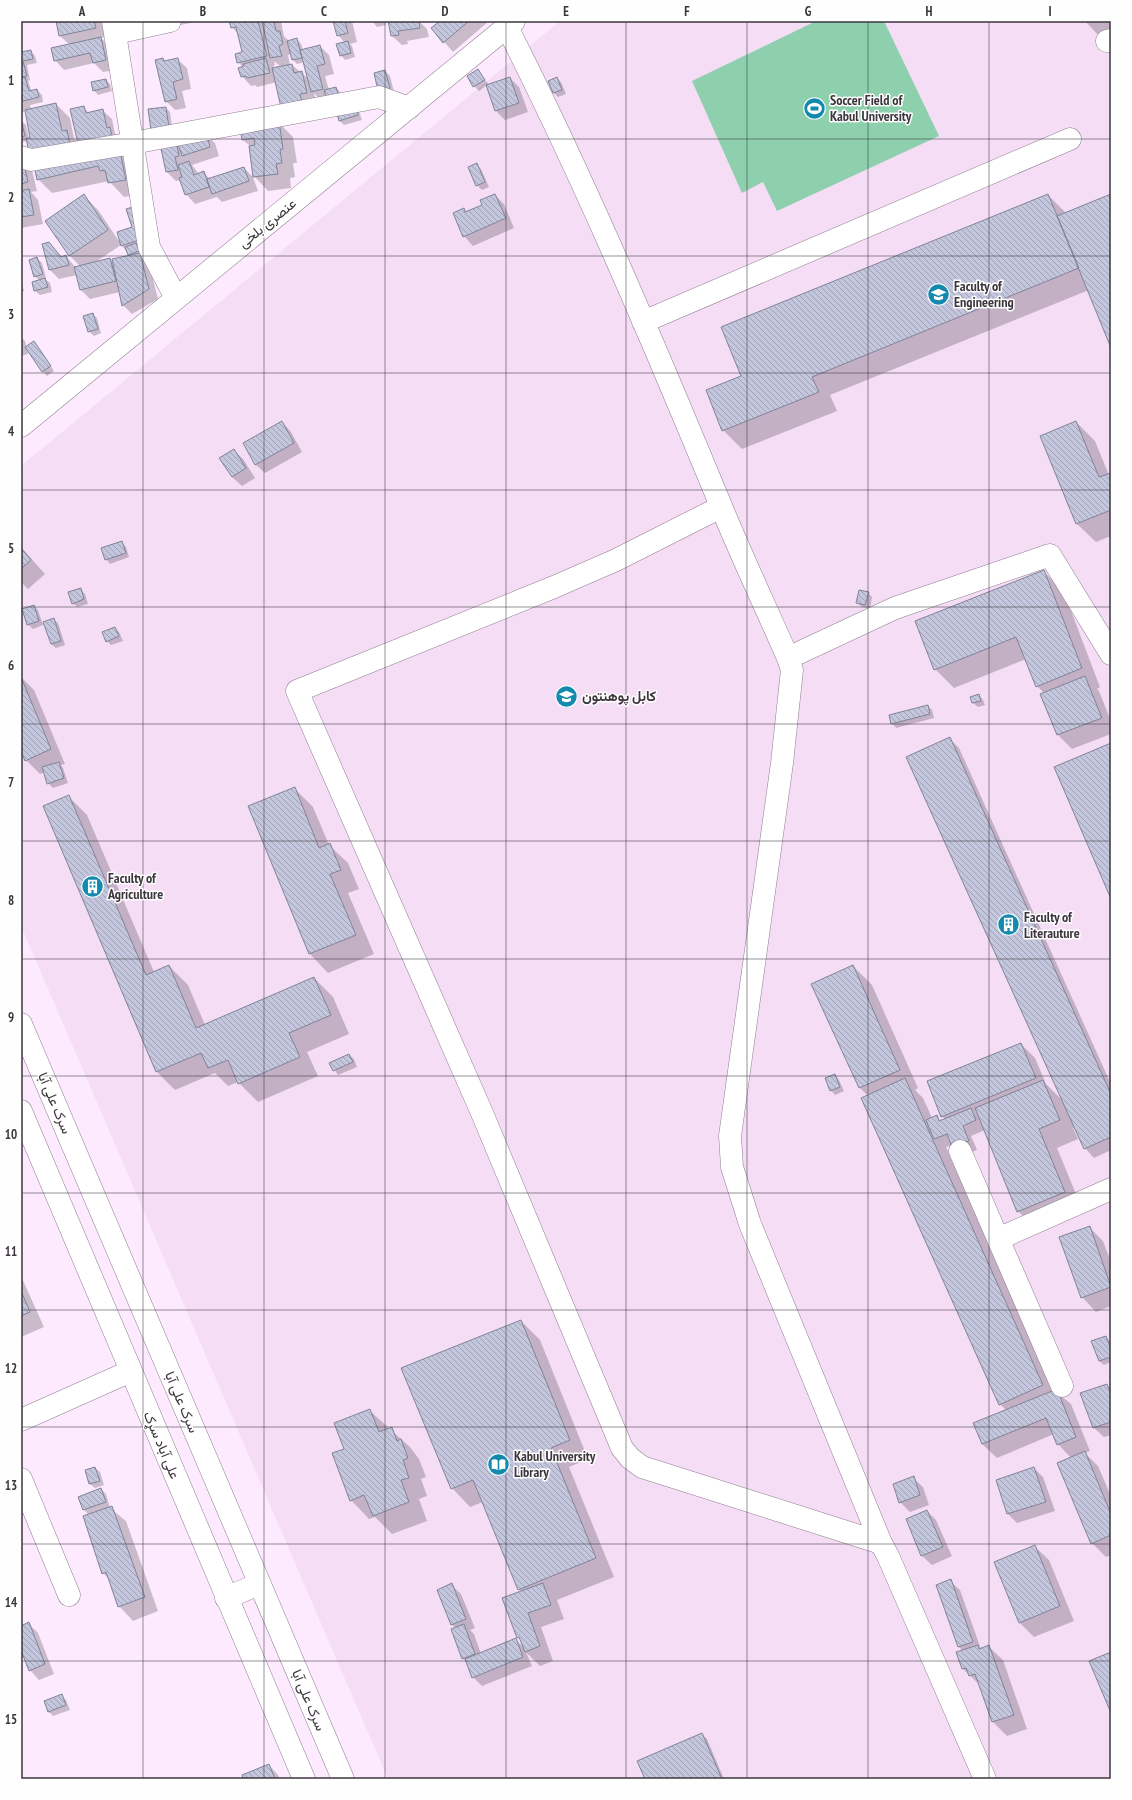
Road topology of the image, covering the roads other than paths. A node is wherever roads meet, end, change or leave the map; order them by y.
1 (170, 21) edge
2 (510, 24) edge
3 (115, 27) edge
4 (409, 108) junction
5 (1070, 139) dead end
6 (133, 143) junction
7 (21, 157) edge
8 (176, 298) junction
9 (643, 322) junction
10 (21, 426) edge
11 (721, 507) junction
12 (1111, 654) edge
13 (788, 658) junction
14 (23, 1035) edge
15 (21, 1110) edge
16 (960, 1151) dead end
17 (1111, 1189) edge
18 (998, 1239) junction
19 (131, 1371) junction
20 (1062, 1386) dead end
21 (21, 1420) edge
22 (21, 1479) edge
23 (881, 1543) junction
24 (259, 1584) junction
25 (69, 1595) dead end
26 (226, 1598) junction
27 (304, 1779) edge
28 (343, 1779) edge
29 (985, 1779) edge

1 - 3 street
2 - 4 street, عنصری بلخی
2 - 9 street
3 - 6 street
4 - 6 street
4 - 8 street, عنصری بلخی
5 - 9 street
6 - 7 street
6 - 8 street
8 - 10 street, عنصری بلخی
9 - 11 street
11 - 13 street
11 - 23 street
12 - 13 street
13 - 23 street
14 - 24 street, سرک علی آبا
15 - 19 street, علی آباد سړک
16 - 18 street
17 - 18 street
18 - 20 street
19 - 21 street
19 - 26 street, علی آباد سړک
22 - 25 street
23 - 29 street
24 - 26 street
24 - 28 street, سرک علی آبا
26 - 27 street, علی آباد سړک

